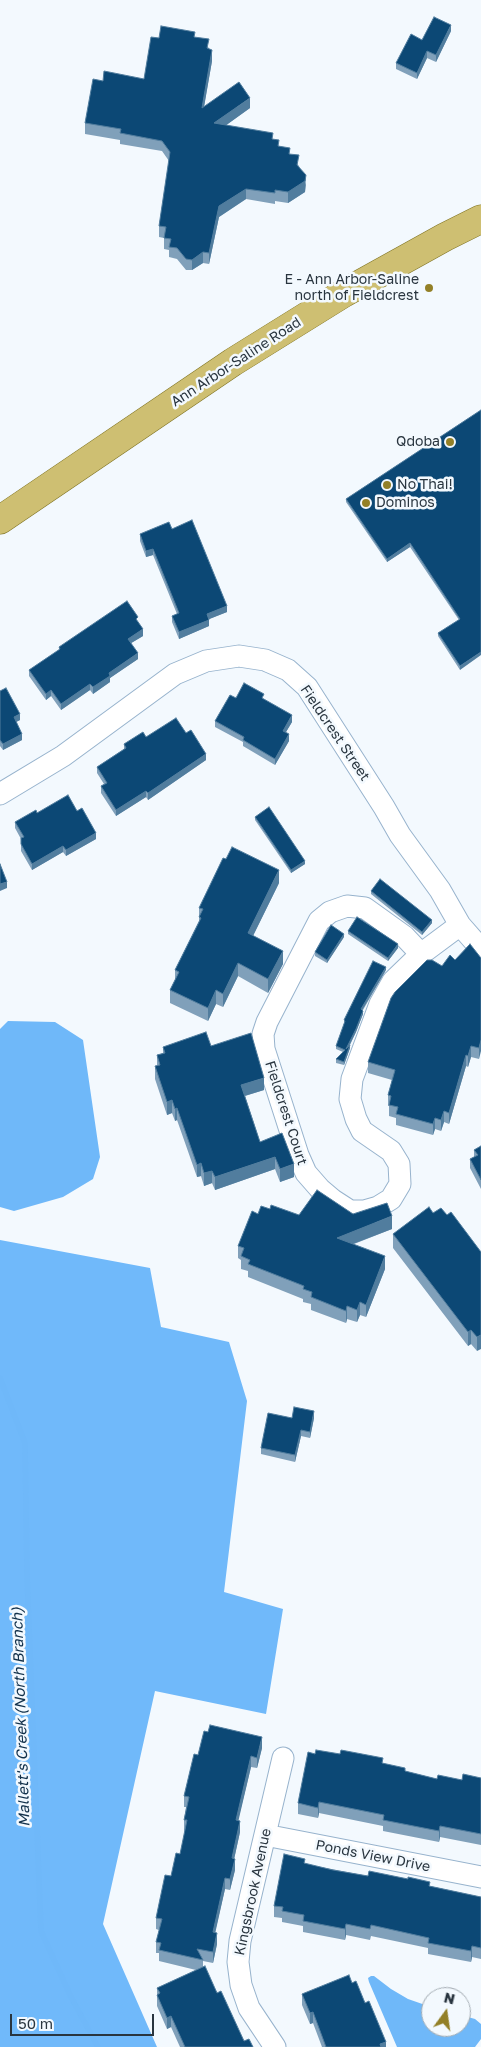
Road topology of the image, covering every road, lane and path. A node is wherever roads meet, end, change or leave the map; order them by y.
1 (481, 219) edge
2 (0, 520) edge
3 (0, 794) edge
4 (460, 925) junction
5 (481, 949) edge
6 (421, 954) junction
7 (283, 1758) dead end
8 (265, 1835) junction
9 (481, 1876) edge
10 (275, 2047) edge

1 - 2 main road, Ann Arbor-Saline Road
3 - 4 street, Fieldcrest Street
4 - 5 street
4 - 6 street, Fieldcrest Court
6 - 6 street, Fieldcrest Court
7 - 8 street, Kingsbrook Avenue
8 - 9 street, Ponds View Drive
8 - 10 street, Kingsbrook Avenue

